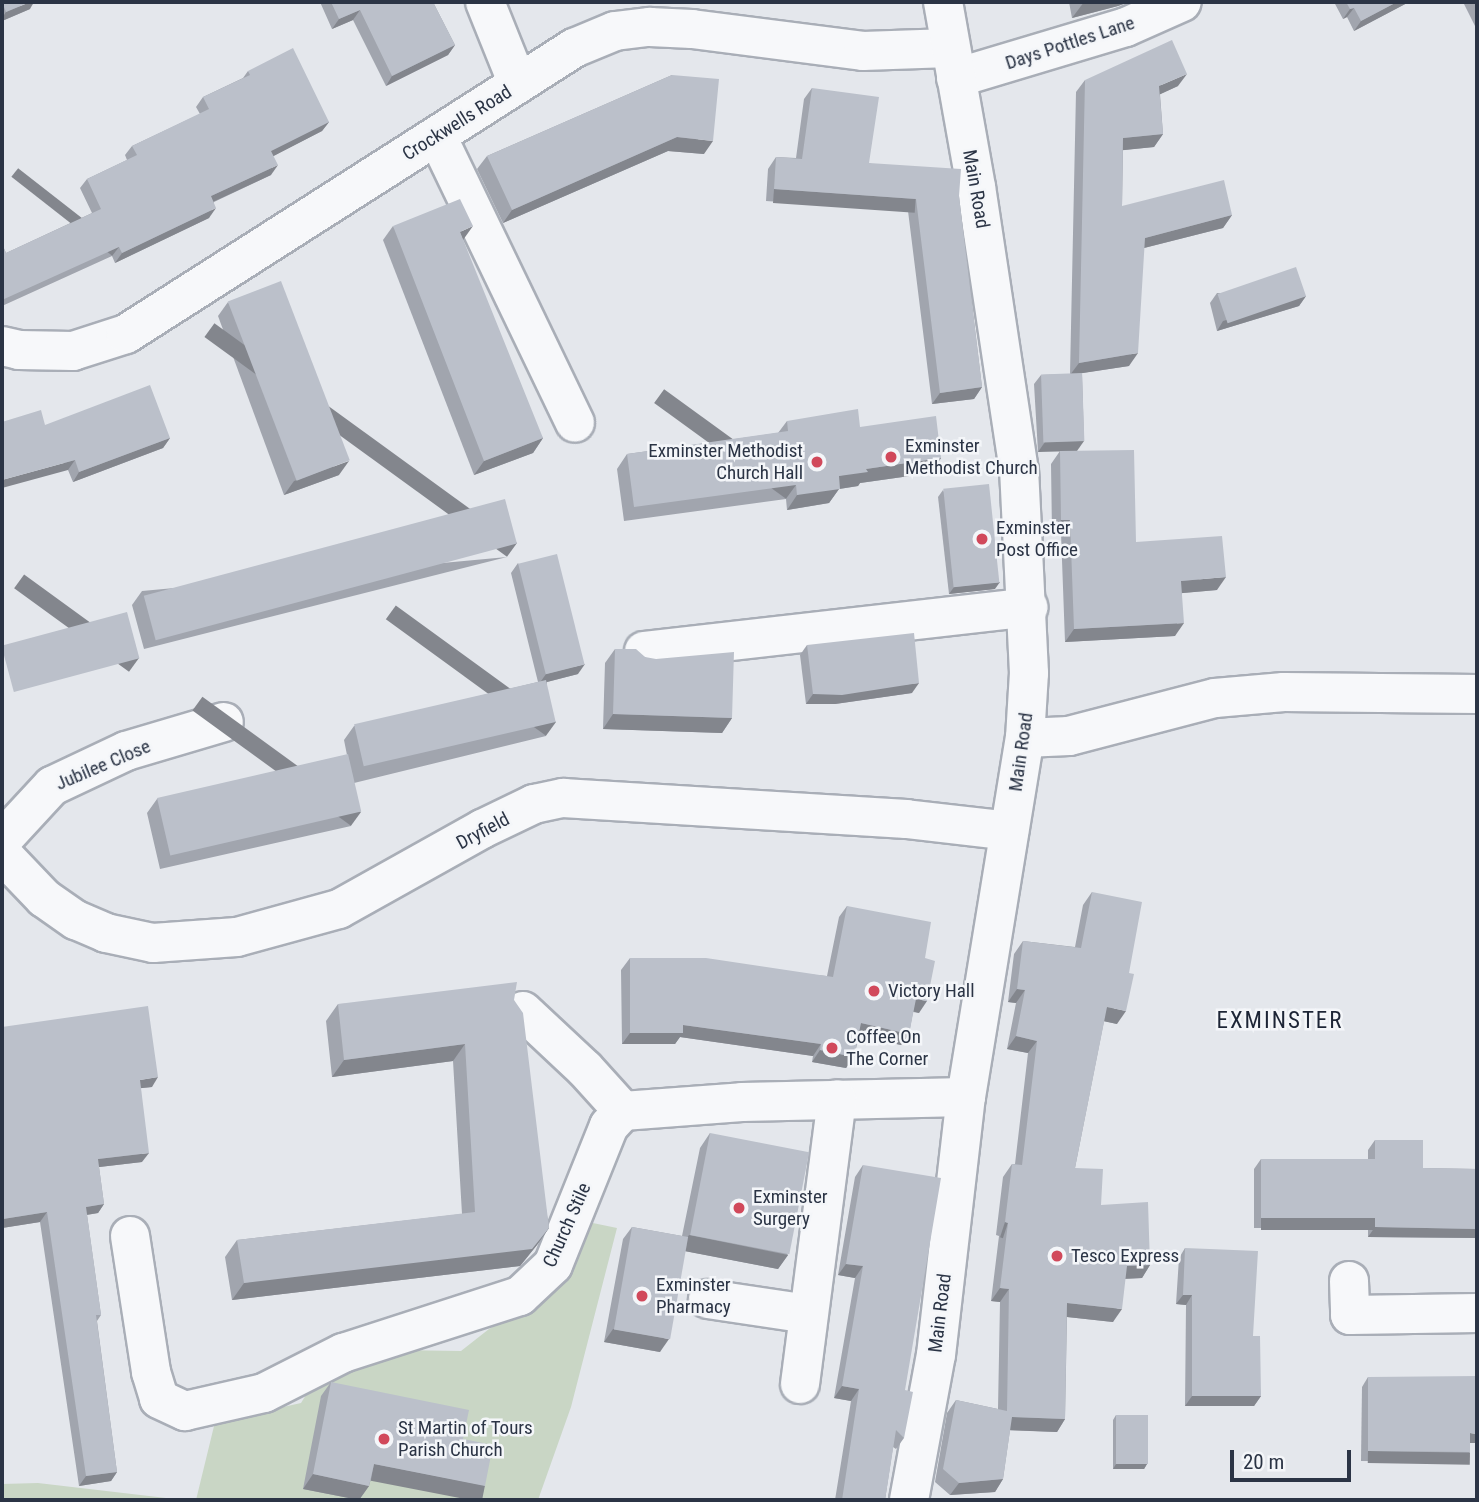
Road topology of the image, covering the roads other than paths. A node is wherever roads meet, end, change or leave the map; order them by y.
1 (485, 2) edge
2 (943, 2) edge
3 (1182, 2) edge
4 (953, 63) junction
5 (518, 84) junction
6 (437, 136) junction
7 (2, 346) edge
8 (575, 423) dead end
9 (1028, 607) junction
10 (644, 650) dead end
11 (1477, 694) edge
12 (224, 722) dead end
13 (1025, 738) junction
14 (1009, 831) junction
15 (2, 840) edge
16 (2, 854) edge
17 (523, 1011) edge
18 (966, 1097) junction
19 (837, 1099) junction
20 (623, 1111) junction
21 (130, 1236) dead end
22 (708, 1299) dead end
23 (1477, 1313) edge
24 (808, 1314) junction
25 (1350, 1315) dead end
26 (800, 1384) dead end
27 (909, 1500) edge

1 - 5 street
2 - 4 street, Main Road
3 - 4 street, Days Pottles Lane
4 - 5 street, Crockwells Road
4 - 9 street, Main Road
5 - 6 street, Crockwells Road
6 - 7 street, Crockwells Road
6 - 8 street
9 - 10 street
9 - 13 street, Main Road
11 - 13 street
12 - 15 street, Jubilee Close
13 - 14 street, Main Road
14 - 16 street, Dryfield
14 - 18 street, Main Road
17 - 20 street
18 - 19 street
18 - 27 street, Main Road
19 - 20 street
19 - 24 street
20 - 21 street, Church Stile
22 - 24 street
23 - 25 street
24 - 26 street

